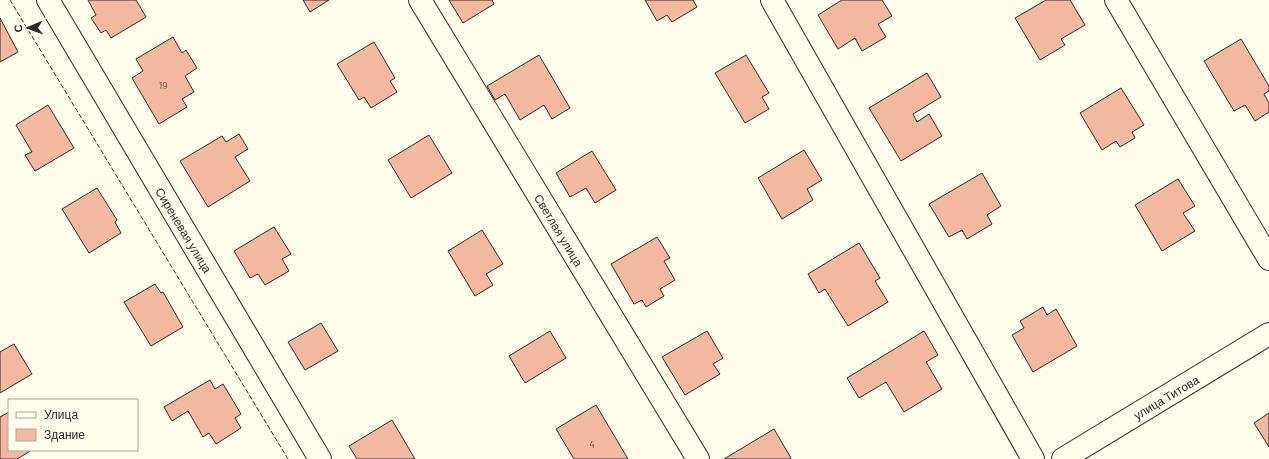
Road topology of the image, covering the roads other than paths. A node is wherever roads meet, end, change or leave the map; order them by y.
1 (48, 0) edge
2 (420, 0) edge
3 (772, 0) edge
4 (1116, 0) edge
5 (1269, 259) edge
6 (1269, 334) edge
7 (320, 459) edge
8 (698, 459) edge
9 (1034, 459) edge
10 (1063, 459) edge

1 - 7 street, Сиреневая улица
2 - 8 street, Светлая улица
3 - 9 street
4 - 5 street
6 - 10 street, улица Титова

